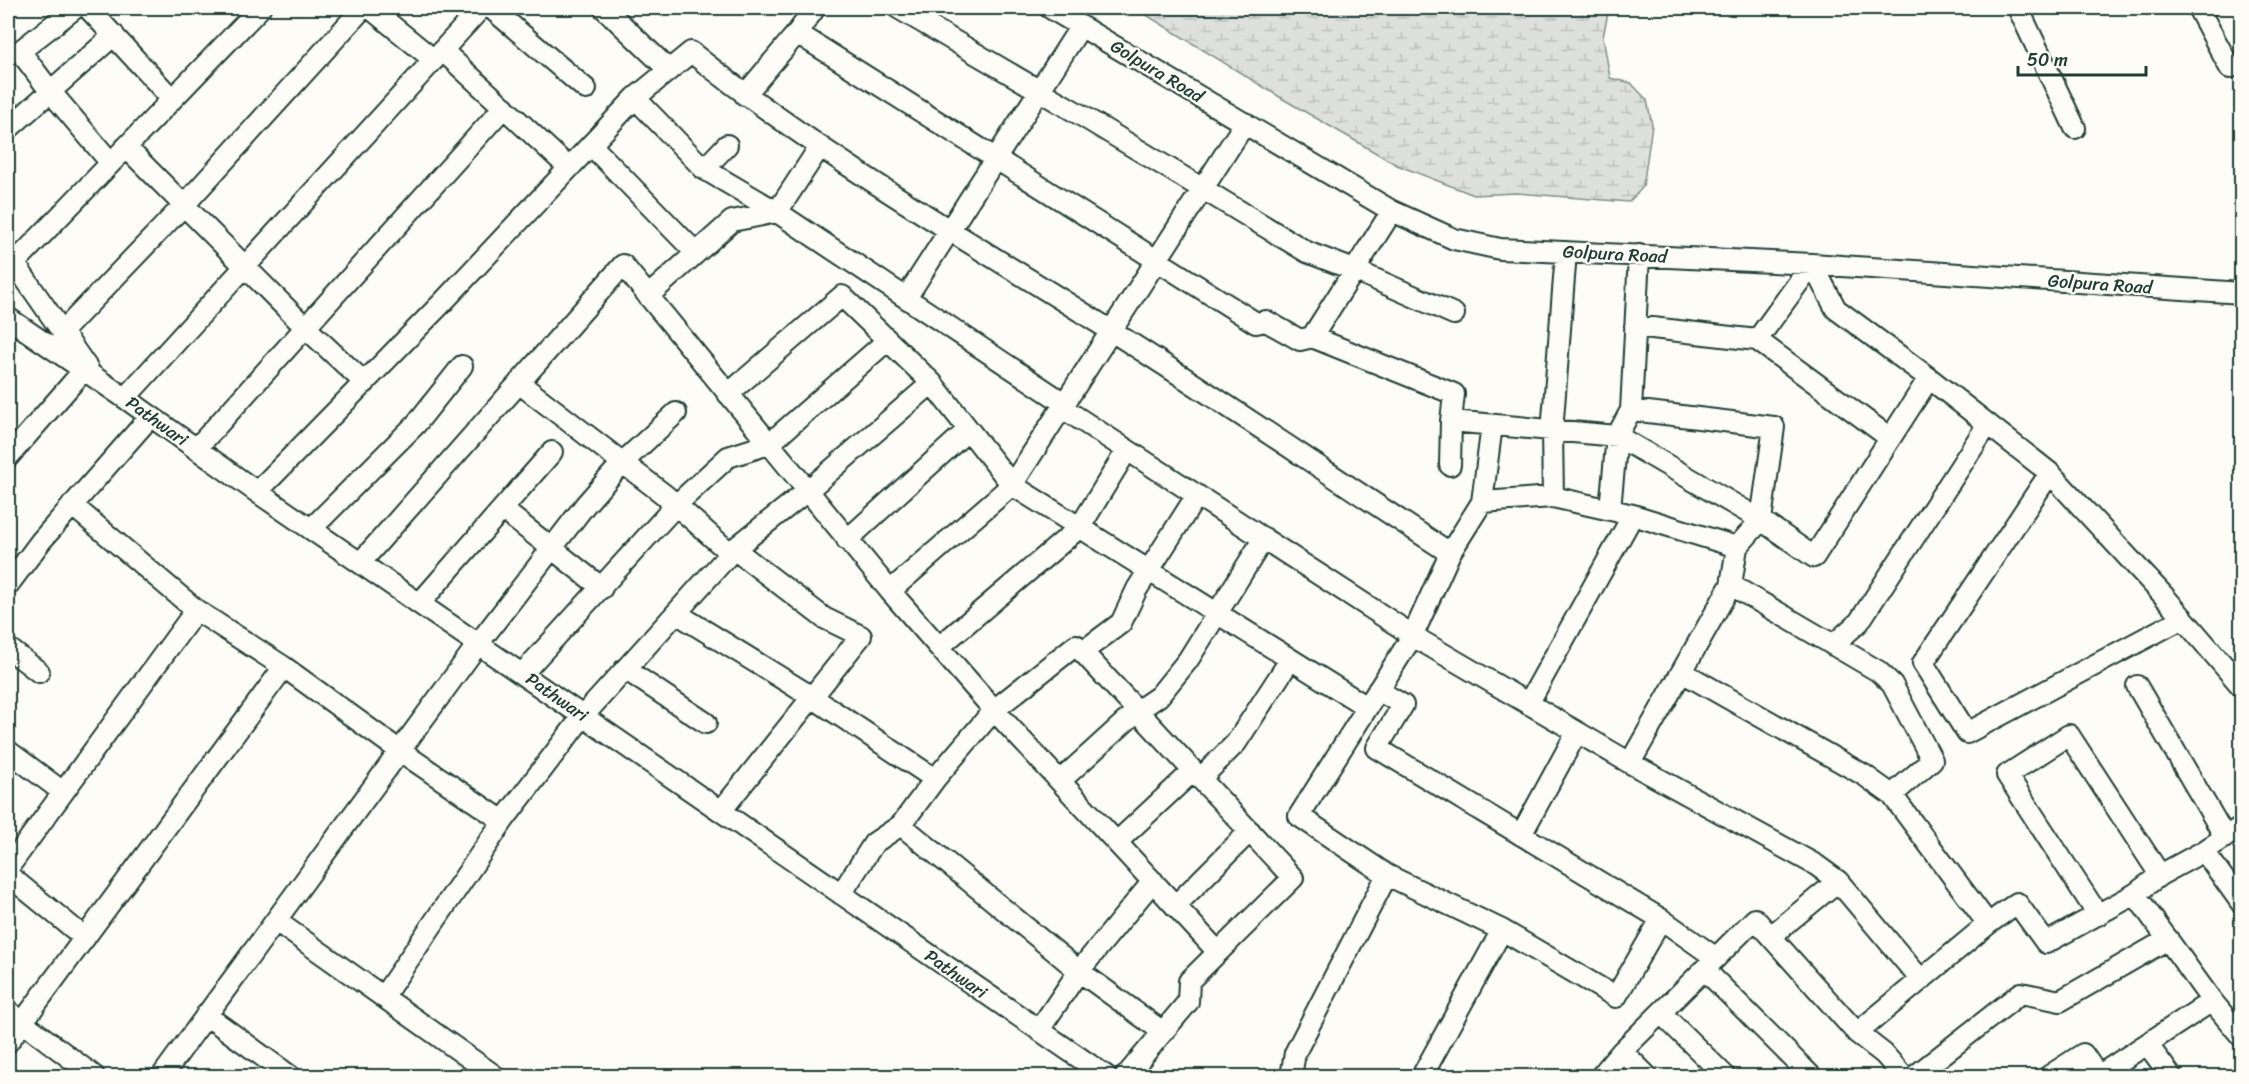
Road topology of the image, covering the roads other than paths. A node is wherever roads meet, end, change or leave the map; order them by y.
1 (75, 8) edge
2 (88, 8) edge
3 (260, 8) edge
4 (363, 8) edge
5 (370, 8) edge
6 (481, 8) edge
7 (491, 8) edge
8 (606, 8) edge
9 (815, 8) edge
10 (898, 8) edge
11 (1050, 8) edge
12 (2018, 8) edge
13 (2198, 8) edge
14 (1081, 26) junction
15 (796, 33) junction
16 (114, 35) junction
17 (439, 55) junction
18 (2230, 68) dead end
19 (669, 70) junction
20 (586, 89) dead end
21 (50, 91) junction
22 (1039, 91) junction
23 (745, 95) junction
24 (635, 98) junction
25 (172, 99) junction
26 (504, 107) junction
27 (1245, 123) junction
28 (2075, 128) dead end
29 (8, 129) edge
30 (591, 145) junction
31 (727, 145) dead end
32 (126, 147) junction
33 (819, 148) junction
34 (994, 160) junction
35 (111, 163) junction
36 (569, 168) junction
37 (704, 169) junction
38 (1203, 188) junction
39 (184, 204) junction
40 (1392, 211) junction
41 (777, 212) junction
42 (950, 230) junction
43 (1566, 252) junction
44 (696, 253) junction
45 (1639, 255) junction
46 (1156, 261) junction
47 (10, 262) edge
48 (1812, 264) junction
49 (246, 266) junction
50 (1354, 270) junction
51 (2241, 294) edge
52 (648, 296) junction
53 (906, 298) junction
54 (1454, 314) dead end
55 (8, 318) edge
56 (1635, 326) junction
57 (306, 328) junction
58 (1111, 330) junction
59 (62, 332) junction
60 (1312, 337) junction
61 (888, 340) junction
62 (1757, 340) junction
63 (462, 366) dead end
64 (89, 374) junction
65 (1929, 378) junction
66 (365, 383) junction
67 (519, 383) junction
68 (932, 383) junction
69 (728, 394) junction
70 (125, 398) junction
71 (1063, 405) junction
72 (1631, 410) junction
73 (676, 413) dead end
74 (150, 417) junction
75 (1451, 421) junction
76 (1988, 424) junction
77 (1492, 425) junction
78 (968, 430) junction
79 (1552, 432) junction
80 (1617, 436) junction
81 (1890, 438) junction
82 (769, 444) junction
83 (196, 449) junction
84 (1127, 450) junction
85 (552, 452) dead end
86 (8, 457) edge
87 (622, 462) junction
88 (1450, 465) dead end
89 (2050, 473) junction
90 (1012, 485) junction
91 (807, 491) junction
92 (257, 492) junction
93 (1197, 495) junction
94 (1553, 497) junction
95 (1482, 502) junction
96 (676, 505) junction
97 (72, 506) junction
98 (502, 509) junction
99 (1610, 509) junction
100 (1632, 515) junction
101 (1761, 520) junction
102 (1080, 527) junction
103 (312, 528) junction
104 (1264, 538) junction
105 (847, 540) junction
106 (1737, 547) junction
107 (552, 549) junction
108 (732, 551) junction
109 (1450, 553) junction
110 (361, 562) junction
111 (1149, 570) junction
112 (8, 585) edge
113 (1731, 585) junction
114 (602, 588) junction
115 (890, 591) junction
116 (420, 603) junction
117 (196, 610) junction
118 (676, 613) junction
119 (1216, 614) junction
120 (2183, 618) junction
121 (1413, 635) junction
122 (478, 644) junction
123 (1833, 645) junction
124 (939, 647) junction
125 (8, 648) edge
126 (1082, 652) junction
127 (1290, 660) junction
128 (284, 667) junction
129 (626, 669) junction
130 (39, 672) dead end
131 (1682, 672) junction
132 (522, 674) junction
133 (2137, 686) dead end
134 (2241, 687) edge
135 (1378, 690) junction
136 (812, 697) junction
137 (1528, 704) junction
138 (1367, 708) junction
139 (994, 710) junction
140 (1137, 711) junction
141 (583, 716) junction
142 (706, 723) dead end
143 (1577, 732) junction
144 (8, 751) edge
145 (400, 751) junction
146 (1630, 763) junction
147 (1197, 775) junction
148 (935, 779) junction
149 (1060, 781) junction
150 (63, 792) junction
151 (1892, 795) junction
152 (721, 811) junction
153 (503, 821) junction
154 (901, 825) junction
155 (1250, 831) junction
156 (2233, 831) edge
157 (1521, 835) junction
158 (1116, 842) junction
159 (2204, 850) junction
160 (8, 868) edge
161 (8, 875) edge
162 (1387, 875) junction
163 (2160, 875) junction
164 (1153, 881) junction
165 (1838, 881) junction
166 (841, 894) junction
167 (2135, 894) junction
168 (2241, 904) edge
169 (1176, 906) junction
170 (2097, 915) junction
171 (1661, 919) junction
172 (276, 921) junction
173 (1988, 924) junction
174 (1502, 930) junction
175 (1771, 936) junction
176 (85, 938) junction
177 (2168, 939) junction
178 (1218, 952) junction
179 (1710, 964) junction
180 (1078, 971) junction
181 (1921, 980) junction
182 (383, 997) junction
183 (2212, 1001) junction
184 (1661, 1013) junction
185 (206, 1015) junction
186 (15, 1017) edge
187 (1039, 1030) junction
188 (1162, 1032) junction
189 (1857, 1033) junction
190 (2241, 1036) edge
191 (8, 1042) edge
192 (2147, 1044) junction
193 (1622, 1051) junction
194 (94, 1077) edge
195 (162, 1077) edge
196 (290, 1077) edge
197 (495, 1077) edge
198 (1106, 1077) edge
199 (1126, 1077) edge
200 (1291, 1077) edge
201 (1422, 1077) edge
202 (1601, 1077) edge
203 (1647, 1077) edge
204 (1725, 1077) edge
205 (1811, 1077) edge
206 (1903, 1077) edge
207 (1916, 1077) edge
208 (2049, 1077) edge
209 (2171, 1077) edge

1 - 21 street
2 - 16 street
3 - 25 street
4 - 39 street
5 - 17 street
6 - 17 street
7 - 20 street
8 - 19 street
9 - 15 street
10 - 22 street
11 - 14 street, Golpura Road
12 - 28 street
13 - 18 street
14 - 22 street
14 - 27 street, Golpura Road
15 - 23 street
15 - 34 street
16 - 21 street
16 - 25 street
17 - 26 street
17 - 49 street
19 - 23 street
19 - 24 street
21 - 29 street
21 - 35 street
22 - 34 street
22 - 38 street
23 - 33 street
24 - 30 street
24 - 37 street
25 - 32 street
26 - 36 street
26 - 57 street
27 - 38 street
27 - 40 street, Golpura Road
30 - 36 street
30 - 44 street
31 - 37 street
32 - 35 street
32 - 39 street
33 - 41 street
33 - 42 street
34 - 42 street
34 - 46 street
35 - 47 street
36 - 66 street
37 - 41 street
38 - 46 street
38 - 50 street
39 - 49 street
39 - 59 street
40 - 43 street, Golpura Road
40 - 50 street
41 - 44 street
41 - 53 street
42 - 53 street
42 - 58 street
43 - 45 street, Golpura Road
43 - 79 street
44 - 52 street
45 - 48 street, Golpura Road
45 - 56 street
46 - 58 street
46 - 60 street
47 - 59 street
48 - 51 street, Golpura Road
48 - 62 street
48 - 65 street
49 - 57 street
49 - 70 street
50 - 54 street
50 - 60 street
52 - 67 street
52 - 69 street
53 - 71 street
55 - 64 street, Pathwari
56 - 62 street
56 - 72 street
57 - 66 street
57 - 83 street
58 - 71 street
58 - 109 street
59 - 64 street
60 - 75 street
61 - 68 street
61 - 69 street
61 - 82 street
62 - 81 street
63 - 103 street
64 - 70 street, Pathwari
64 - 86 street
65 - 76 street
65 - 81 street
66 - 92 street
67 - 87 street
67 - 110 street
68 - 78 street
68 - 91 street
69 - 82 street
70 - 74 street, Pathwari
71 - 84 street
71 - 90 street
72 - 80 street
72 - 101 street
73 - 87 street
74 - 83 street, Pathwari
74 - 97 street
75 - 77 street
75 - 88 street
76 - 89 street
76 - 123 street
77 - 79 street
77 - 95 street
78 - 90 street
78 - 105 street
79 - 80 street
79 - 94 street
80 - 99 street
80 - 101 street
81 - 101 street
82 - 91 street
82 - 96 street
83 - 92 street, Pathwari
84 - 93 street
84 - 102 street
85 - 98 street
87 - 96 street
87 - 107 street
89 - 120 street
89 - 120 street
90 - 102 street
90 - 115 street
91 - 105 street
91 - 108 street
92 - 103 street, Pathwari
93 - 104 street
93 - 111 street
94 - 95 street
94 - 99 street
95 - 109 street
96 - 108 street
96 - 114 street
97 - 112 street
97 - 117 street
98 - 107 street
98 - 116 street
99 - 100 street
100 - 106 street
100 - 137 street
101 - 106 street
102 - 111 street
102 - 124 street
103 - 110 street, Pathwari
104 - 119 street
104 - 121 street
105 - 115 street
106 - 113 street
107 - 114 street
107 - 122 street
108 - 118 street
108 - 136 street
109 - 121 street
110 - 116 street, Pathwari
111 - 119 street
111 - 126 street
113 - 123 street
113 - 131 street
114 - 132 street
115 - 124 street
116 - 122 street, Pathwari
117 - 128 street
117 - 150 street
118 - 129 street
118 - 136 street
119 - 127 street
119 - 140 street
120 - 134 street
121 - 135 street
121 - 137 street
122 - 132 street, Pathwari
122 - 145 street
123 - 151 street
124 - 139 street
125 - 130 street
126 - 139 street
126 - 140 street
127 - 138 street
127 - 147 street
128 - 145 street
128 - 176 street
129 - 141 street
129 - 142 street
131 - 146 street
131 - 151 street
132 - 141 street, Pathwari
133 - 156 street
135 - 138 street
135 - 157 street
136 - 148 street
136 - 152 street
137 - 143 street
138 - 162 street
139 - 148 street
139 - 149 street
140 - 147 street
140 - 149 street
141 - 152 street, Pathwari
141 - 153 street
143 - 146 street
143 - 157 street
144 - 150 street
145 - 153 street
145 - 172 street
146 - 165 street
147 - 155 street
147 - 158 street
148 - 154 street
149 - 158 street
150 - 160 street
151 - 173 street
152 - 166 street, Pathwari
153 - 182 street
154 - 166 street
154 - 180 street
155 - 169 street
155 - 178 street
156 - 159 street
157 - 171 street
158 - 164 street
159 - 163 street
159 - 168 street
161 - 176 street
162 - 174 street
162 - 200 street
163 - 167 street
163 - 170 street
164 - 169 street
164 - 180 street
165 - 175 street
165 - 181 street
166 - 187 street, Pathwari
167 - 170 street
167 - 177 street
169 - 178 street
170 - 173 street
171 - 174 street
171 - 179 street
172 - 182 street
172 - 185 street
173 - 181 street
174 - 201 street
175 - 179 street
175 - 189 street
176 - 186 street
177 - 183 street
177 - 207 street
178 - 188 street
179 - 184 street
179 - 205 street
180 - 187 street
180 - 188 street
181 - 189 street
182 - 197 street
183 - 190 street
183 - 192 street
184 - 193 street
184 - 204 street
185 - 195 street
185 - 196 street
186 - 191 street
186 - 194 street
187 - 198 street, Pathwari
188 - 199 street
189 - 206 street
192 - 208 street
192 - 209 street
193 - 202 street
193 - 203 street

